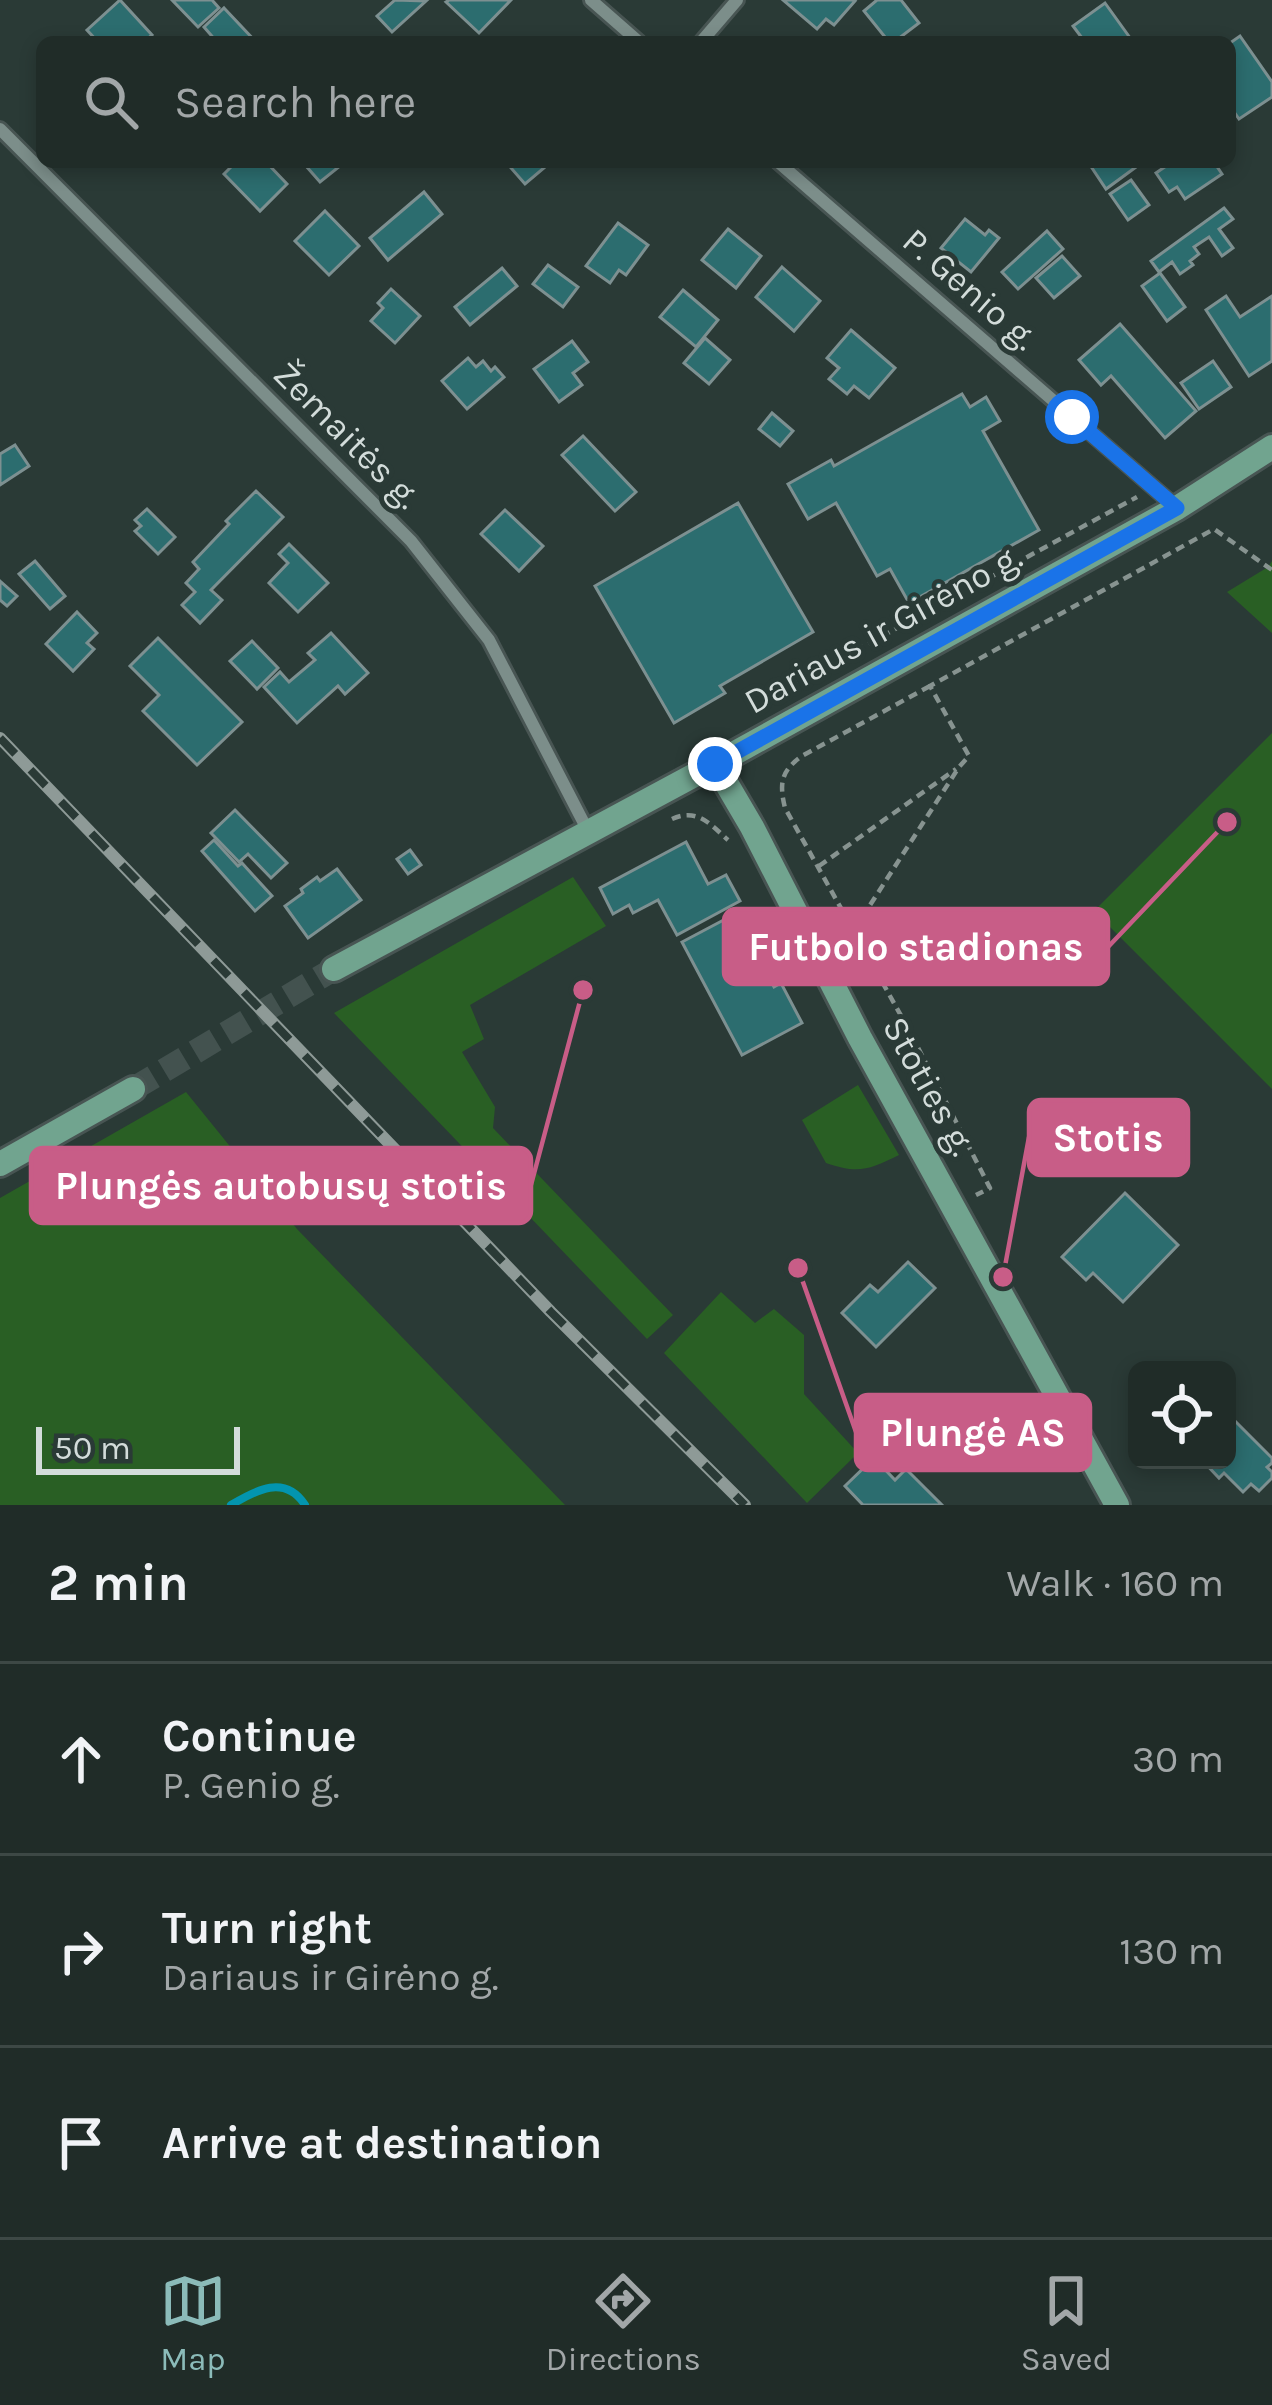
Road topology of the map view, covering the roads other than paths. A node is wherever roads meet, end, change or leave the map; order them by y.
1 (591, 0) edge
2 (737, 0) edge
3 (632, 36) edge
4 (706, 36) edge
5 (0, 129) edge
6 (36, 165) edge
7 (39, 168) edge
8 (785, 168) edge
9 (1272, 447) edge
10 (1177, 508) junction
11 (715, 764) junction
12 (588, 831) junction
13 (334, 969) tunnel mouth
14 (134, 1089) tunnel mouth
15 (0, 1163) edge
16 (1117, 1505) edge

1 - 3 street
2 - 4 street
5 - 6 street, Žemaitės g.
7 - 12 street, Žemaitės g.
8 - 10 street, P. Genio g.
9 - 10 main road, Dariaus ir Girėno g.
10 - 11 main road, Dariaus ir Girėno g.
11 - 12 main road, Dariaus ir Girėno g.
11 - 16 main road, Stoties g.
12 - 13 main road, Dariaus ir Girėno g.
14 - 15 main road

